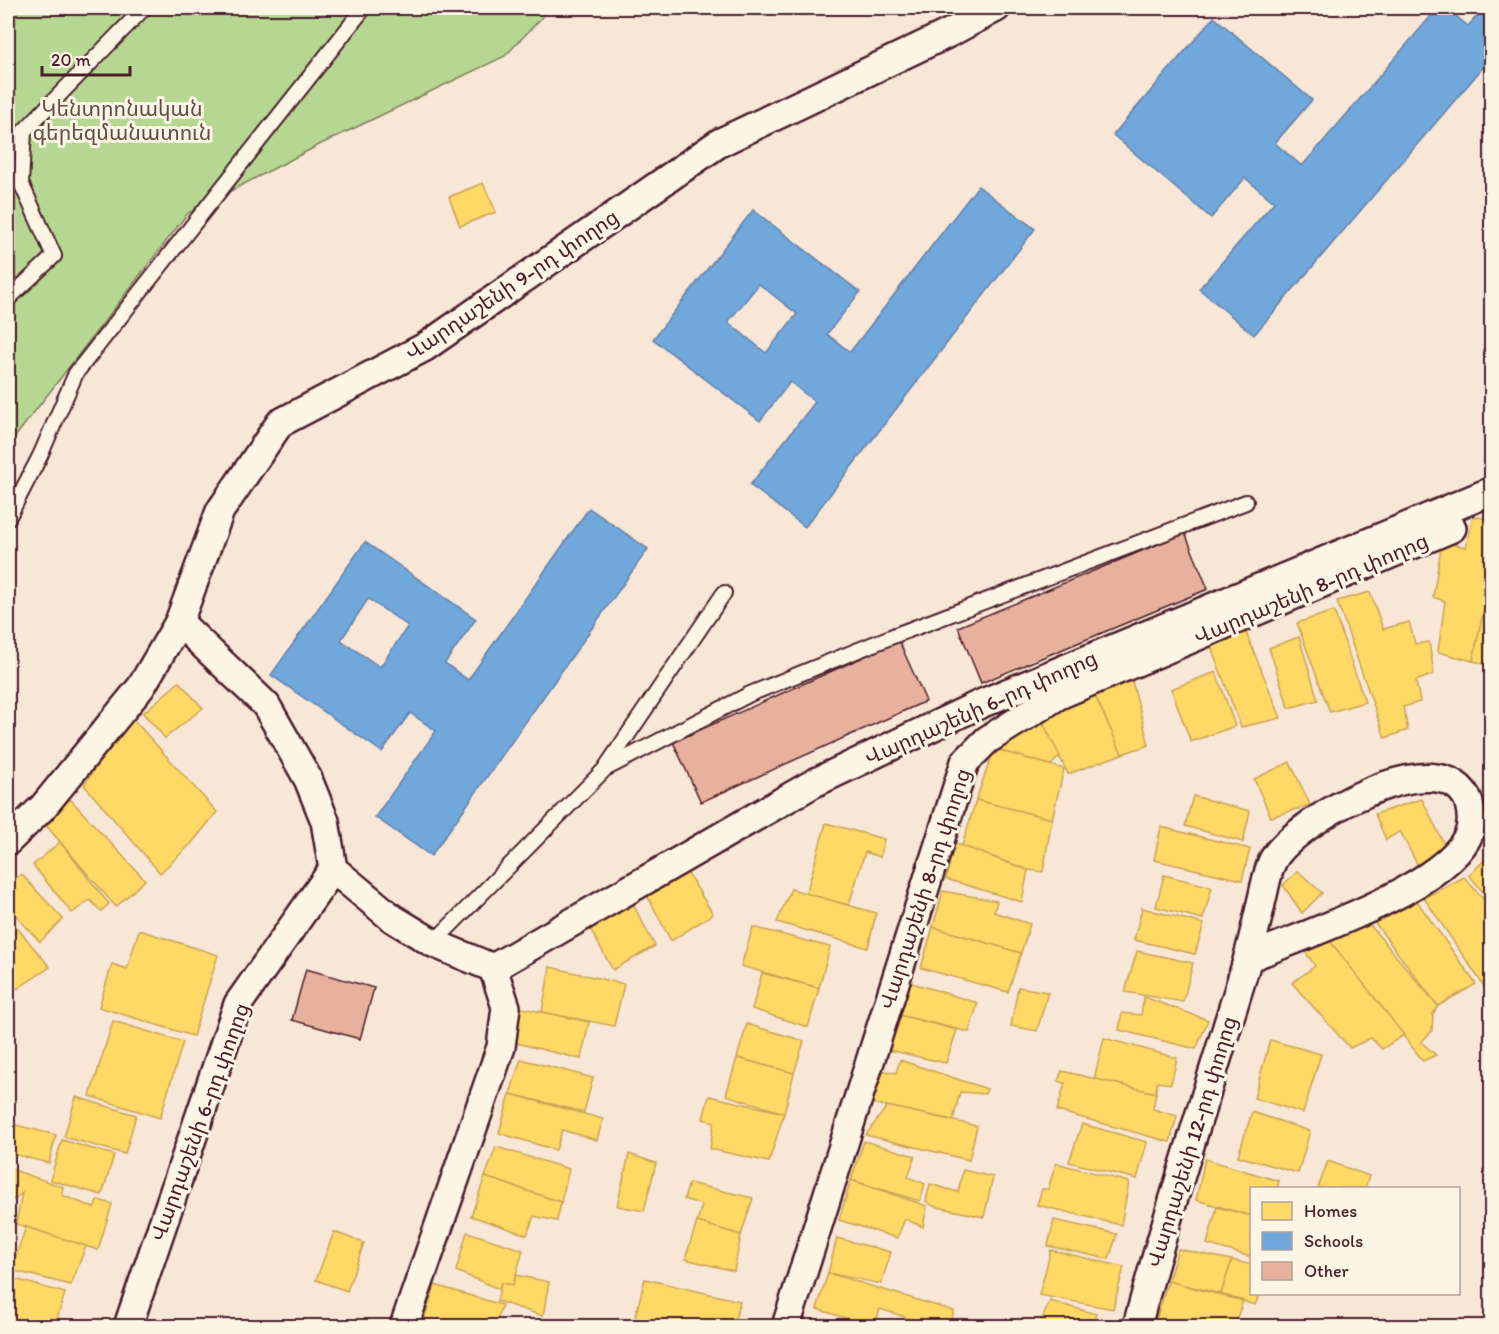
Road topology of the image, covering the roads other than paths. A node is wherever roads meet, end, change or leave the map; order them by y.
1 (144, 8) edge
2 (364, 8) edge
3 (996, 8) edge
4 (8, 299) edge
5 (1491, 491) edge
6 (1246, 502) dead end
7 (8, 518) edge
8 (1452, 528) dead end
9 (724, 593) dead end
10 (179, 622) junction
11 (605, 769) junction
12 (8, 841) edge
13 (333, 869) junction
14 (433, 943) junction
15 (1248, 958) junction
16 (493, 968) junction
17 (128, 1326) edge
18 (405, 1326) edge
19 (786, 1326) edge
20 (1137, 1326) edge

1 - 4 lane
2 - 7 lane
3 - 10 street, Վարդաշենի 9-րդ փողոց
5 - 16 street, Վարդաշենի 6-րդ փողոց
6 - 11 lane
8 - 19 street, Վարդաշենի 8-րդ փողոց
9 - 11 lane
10 - 12 street, Վարդաշենի 9-րդ փողոց
10 - 13 street
11 - 14 lane
13 - 14 street
13 - 17 street, Վարդաշենի 6-րդ փողոց
14 - 16 street
15 - 15 street, Վարդաշենի 12-րդ փողոց
15 - 20 street, Վարդաշենի 12-րդ փողոց
16 - 18 street

